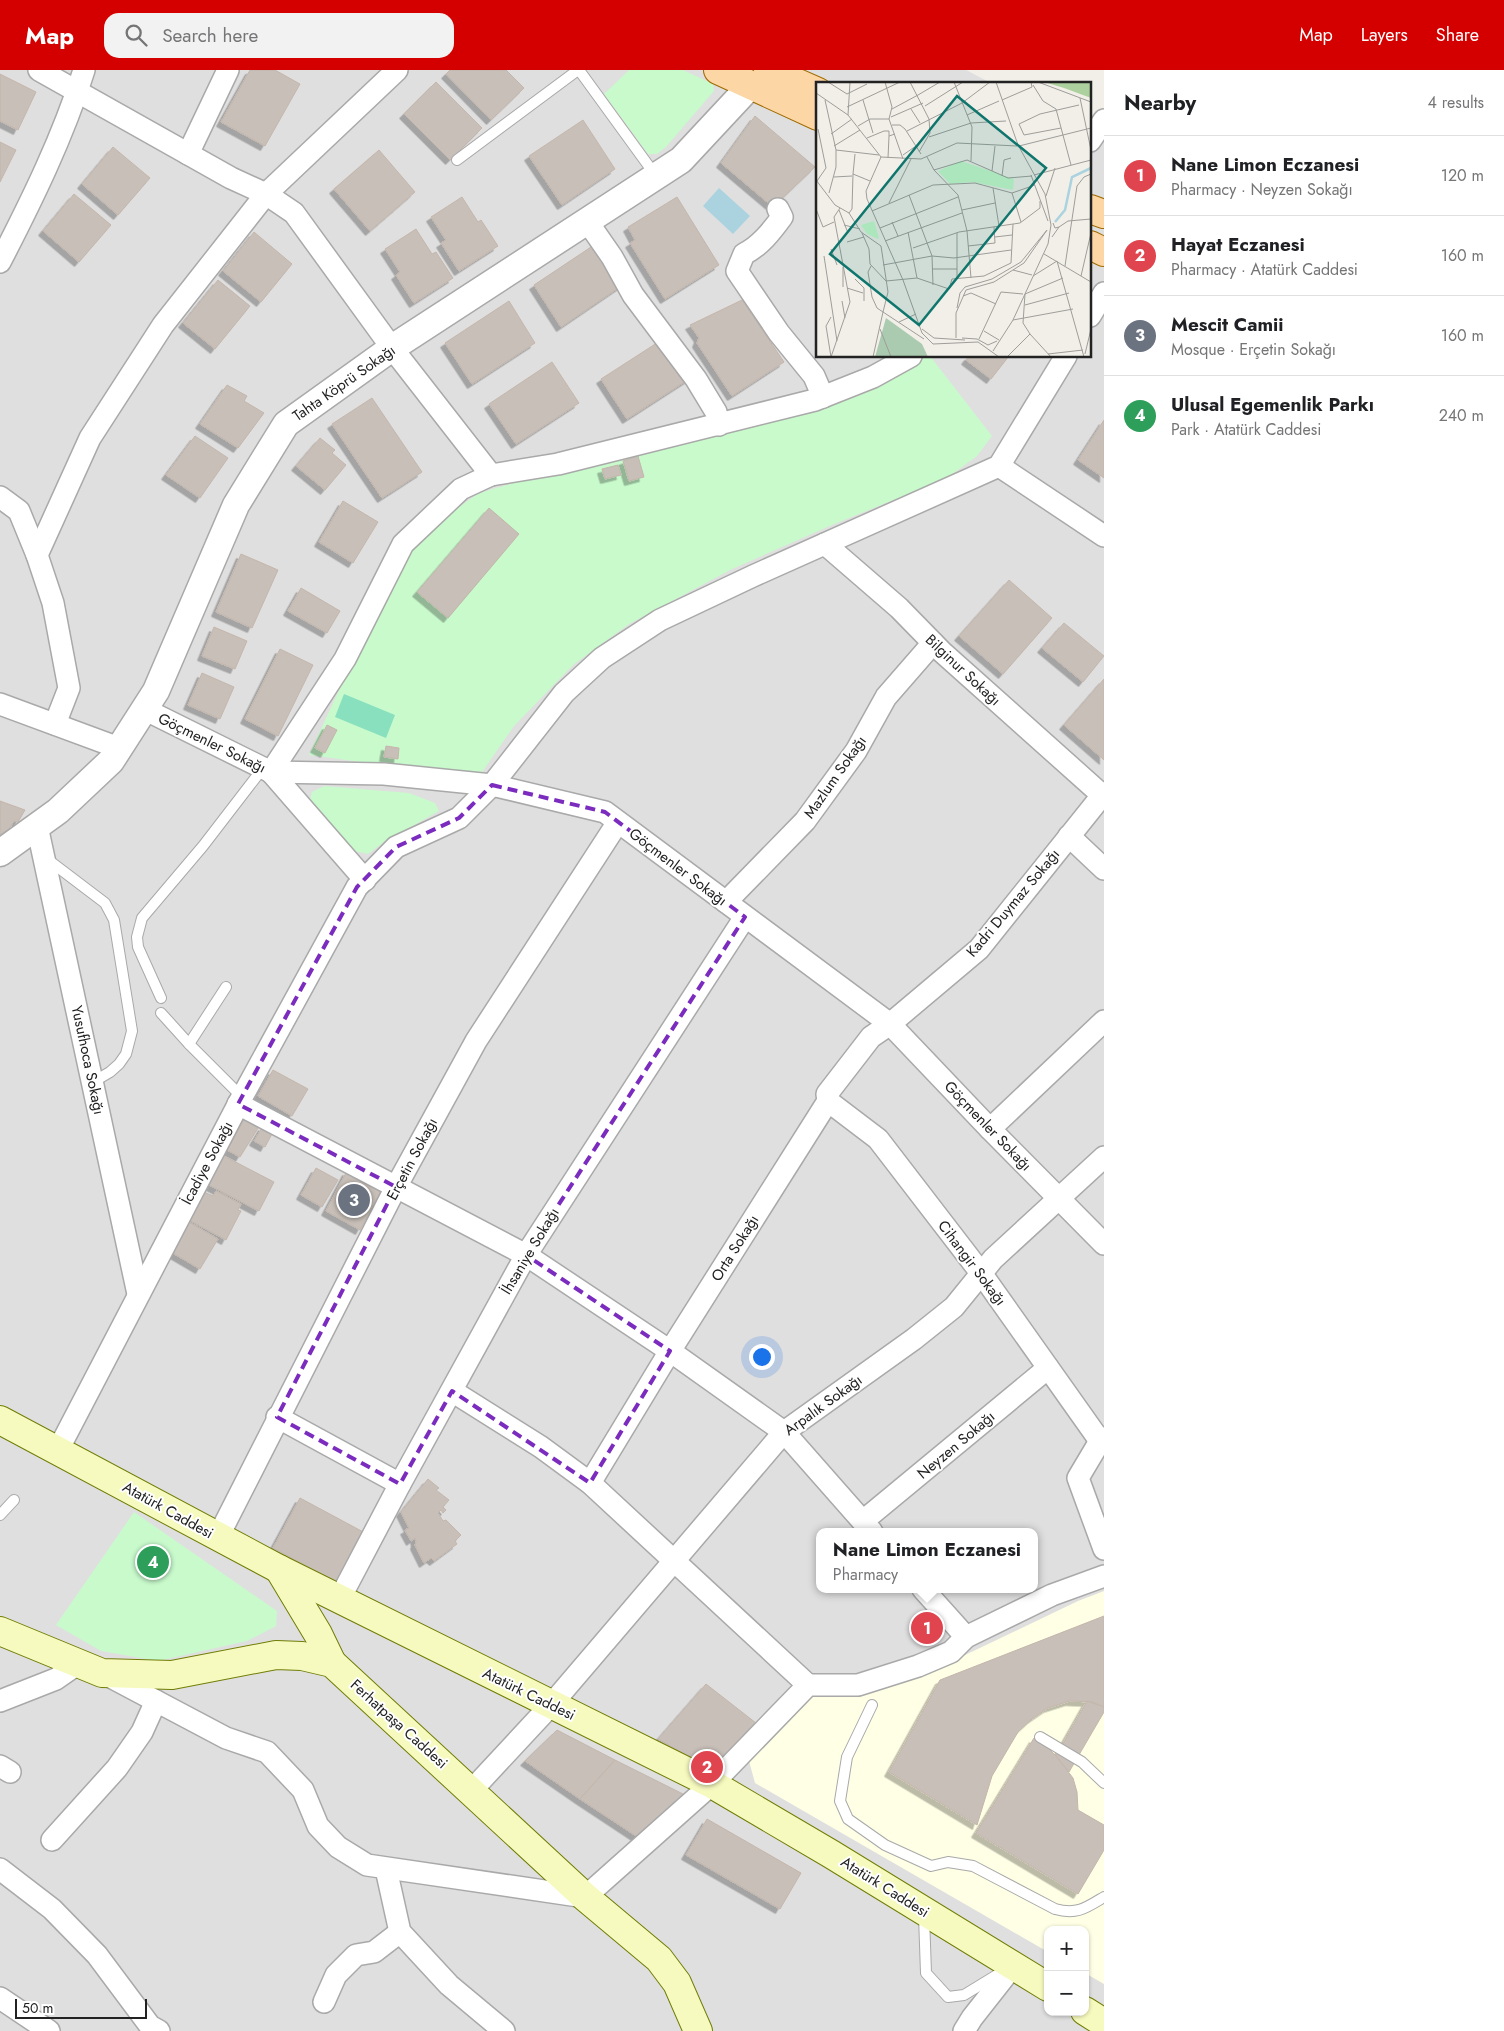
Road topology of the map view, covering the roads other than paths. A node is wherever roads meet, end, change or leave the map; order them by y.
1 (39, 70) edge
2 (84, 70) edge
3 (228, 70) edge
4 (397, 70) edge
5 (578, 70) edge
6 (718, 70) edge
7 (765, 74) edge
8 (816, 91) edge
9 (77, 92) junction
10 (816, 114) edge
11 (1104, 120) edge
12 (1092, 138) edge
13 (188, 154) junction
14 (457, 160) dead end
15 (656, 176) junction
16 (266, 194) junction
17 (778, 209) dead end
18 (1092, 210) edge
19 (1104, 214) edge
20 (587, 221) junction
21 (1092, 246) edge
22 (1104, 252) edge
23 (0, 262) edge
24 (1104, 293) edge
25 (1092, 313) edge
26 (392, 348) junction
27 (908, 358) edge
28 (1065, 358) edge
29 (823, 397) junction
30 (719, 425) junction
31 (999, 466) junction
32 (491, 475) junction
33 (0, 497) edge
34 (1104, 536) edge
35 (825, 544) junction
36 (37, 555) junction
37 (933, 643) junction
38 (0, 704) edge
39 (144, 709) junction
40 (55, 724) junction
41 (119, 748) junction
42 (267, 770) junction
43 (492, 785) junction
44 (1103, 794) edge
45 (618, 822) junction
46 (37, 826) junction
47 (1069, 836) junction
48 (0, 853) edge
49 (44, 856) junction
50 (1104, 869) edge
51 (365, 880) junction
52 (726, 902) junction
53 (745, 917) junction
54 (226, 987) dead end
55 (160, 998) dead end
56 (161, 1013) dead end
57 (1104, 1020) edge
58 (890, 1024) junction
59 (189, 1044) junction
60 (93, 1082) junction
61 (240, 1100) junction
62 (828, 1101) junction
63 (990, 1129) junction
64 (1104, 1157) edge
65 (396, 1187) junction
66 (1059, 1199) junction
67 (1104, 1244) edge
68 (526, 1255) junction
69 (981, 1273) junction
70 (138, 1294) junction
71 (670, 1351) junction
72 (1048, 1368) junction
73 (452, 1391) junction
74 (277, 1417) junction
75 (0, 1420) edge
76 (784, 1432) junction
77 (1102, 1440) edge
78 (58, 1450) junction
79 (400, 1484) junction
80 (590, 1484) junction
81 (14, 1500) dead end
82 (0, 1515) edge
83 (868, 1527) edge
84 (218, 1537) junction
85 (1104, 1549) edge
86 (674, 1560) junction
87 (278, 1569) junction
88 (1104, 1576) edge
89 (927, 1593) edge
90 (339, 1600) junction
91 (0, 1631) edge
92 (966, 1637) junction
93 (332, 1663) junction
94 (90, 1668) junction
95 (808, 1685) junction
96 (0, 1700) edge
97 (156, 1701) junction
98 (551, 1705) junction
99 (872, 1705) dead end
100 (1040, 1737) dead end
101 (1104, 1783) edge
102 (712, 1784) junction
103 (472, 1790) junction
104 (52, 1840) dead end
105 (0, 1869) edge
106 (386, 1869) junction
107 (585, 1898) junction
108 (1104, 1898) edge
109 (924, 1913) junction
110 (400, 1932) junction
111 (1013, 1966) junction
112 (1044, 1985) edge
113 (0, 1998) edge
114 (324, 2002) dead end
115 (1089, 2011) edge
116 (1089, 2013) edge
117 (1104, 2016) edge
118 (1104, 2023) edge
119 (49, 2031) edge
120 (159, 2031) edge
121 (504, 2031) edge
122 (698, 2031) edge
123 (964, 2031) edge

1 - 9 street
2 - 9 street
3 - 13 street
4 - 16 street
5 - 14 lane
5 - 15 lane
6 - 7 main road
7 - 8 main road
7 - 10 main road
7 - 15 street, Tahta Köprü Sokağı
9 - 13 street
9 - 23 street
11 - 12 street
13 - 16 street
15 - 20 street, Tahta Köprü Sokağı
16 - 26 street
16 - 36 street
17 - 29 street
18 - 19 main road
20 - 26 street, Tahta Köprü Sokağı
20 - 30 street
21 - 22 main road
24 - 25 street
26 - 32 street
26 - 39 street, Tahta Köprü Sokağı
27 - 29 street
28 - 31 street
29 - 30 street
30 - 32 street
31 - 34 street
31 - 35 street, İcadiye Sokağı
32 - 42 street
33 - 36 street
35 - 37 street, Bilginur Sokağı
35 - 43 street, İcadiye Sokağı
36 - 40 street
37 - 44 street, Bilginur Sokağı
37 - 52 street, Mazlum Sokağı
38 - 40 street
39 - 41 street, Tahta Köprü Sokağı
39 - 42 street, Göçmenler Sokağı
40 - 41 street
41 - 46 street, Tahta Köprü Sokağı
42 - 43 street, Göçmenler Sokağı
42 - 51 street
42 - 55 lane
43 - 45 street, Göçmenler Sokağı
43 - 51 street, İcadiye Sokağı
44 - 47 street, Kadri Duymaz Sokağı
45 - 52 street, Göçmenler Sokağı
45 - 65 street, Erçetin Sokağı
46 - 48 street, Tahta Köprü Sokağı
46 - 49 street, Yusufhoca Sokağı
47 - 50 street
47 - 58 street, Kadri Duymaz Sokağı
49 - 60 street, Yusufhoca Sokağı
49 - 60 lane
51 - 61 street, İcadiye Sokağı
52 - 53 street, Göçmenler Sokağı
53 - 58 street, Göçmenler Sokağı
53 - 68 street, İhsaniye Sokağı
54 - 59 lane
56 - 59 lane
57 - 63 street
58 - 62 street, Orta Sokağı
58 - 63 street, Göçmenler Sokağı
59 - 61 lane
60 - 70 street, Yusufhoca Sokağı
61 - 65 street
61 - 70 street, İcadiye Sokağı
62 - 69 street, Cihangir Sokağı
62 - 71 street, Orta Sokağı
63 - 66 street, Göçmenler Sokağı
64 - 66 street, Arpalık Sokağı
65 - 68 street
65 - 74 street, Erçetin Sokağı
66 - 67 street, Göçmenler Sokağı
66 - 69 street, Arpalık Sokağı
68 - 71 street
68 - 73 street, İhsaniye Sokağı
69 - 72 street, Cihangir Sokağı
69 - 76 street, Arpalık Sokağı
70 - 78 street, İcadiye Sokağı
71 - 76 street
71 - 80 street, Orta Sokağı
72 - 77 street, Cihangir Sokağı
72 - 83 street, Neyzen Sokağı
73 - 79 street, İhsaniye Sokağı
73 - 80 street
74 - 79 street
74 - 84 street, Erçetin Sokağı
75 - 78 main road, Atatürk Caddesi
76 - 83 street
76 - 86 street, Arpalık Sokağı
77 - 85 street
78 - 84 main road, Atatürk Caddesi
79 - 90 street, İhsaniye Sokağı
80 - 86 street
81 - 82 lane
84 - 87 main road, Atatürk Caddesi
86 - 95 street
86 - 98 street, Arpalık Sokağı
87 - 90 main road, Atatürk Caddesi
87 - 93 main road
88 - 92 street
89 - 92 street
90 - 98 main road, Atatürk Caddesi
91 - 94 main road, Ferhatpaşa Caddesi
92 - 95 street
93 - 94 main road, Ferhatpaşa Caddesi
93 - 103 main road, Ferhatpaşa Caddesi
94 - 96 street
94 - 97 street
95 - 102 street
97 - 104 street
97 - 106 street
98 - 102 main road, Atatürk Caddesi
98 - 103 street, Arpalık Sokağı
99 - 108 lane
100 - 101 lane
102 - 107 street
102 - 109 main road, Atatürk Caddesi
103 - 107 main road, Ferhatpaşa Caddesi
105 - 120 street
106 - 107 street
106 - 110 street
107 - 122 main road, Ferhatpaşa Caddesi
109 - 111 main road, Atatürk Caddesi
109 - 111 lane
110 - 114 street
110 - 121 street
111 - 112 main road, Atatürk Caddesi
111 - 123 street
113 - 119 street
115 - 117 main road
116 - 118 main road

